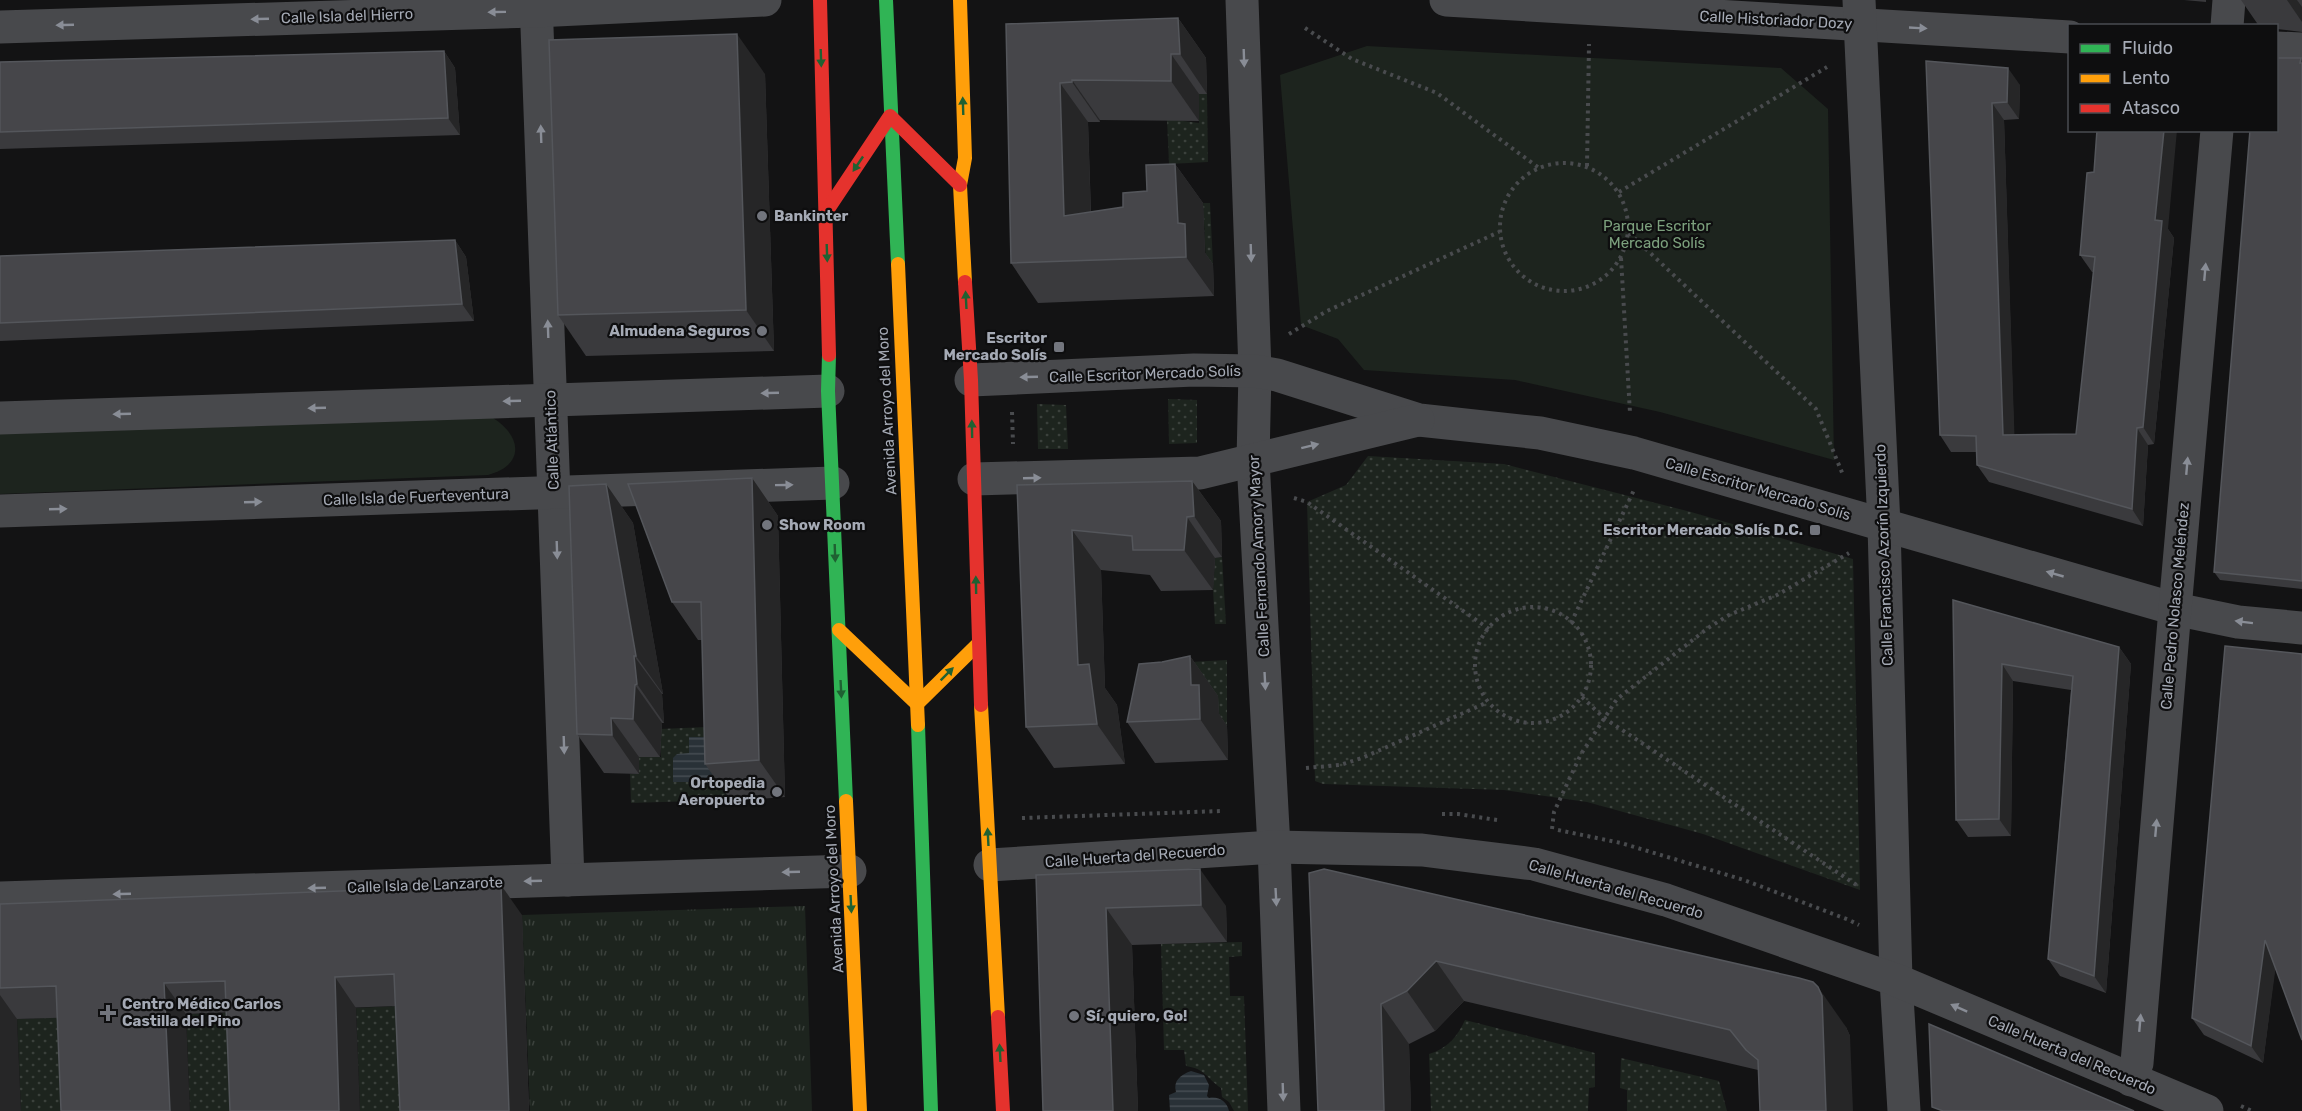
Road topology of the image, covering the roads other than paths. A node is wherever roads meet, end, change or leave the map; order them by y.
1 (765, 0) edge
2 (820, 0) edge
3 (886, 0) edge
4 (960, 0) edge
5 (1242, 0) edge
6 (1446, 0) edge
7 (2229, 0) edge
8 (536, 5) edge
9 (1859, 12) edge
10 (2227, 24) edge
11 (0, 27) edge
12 (2068, 37) edge
13 (2278, 48) edge
14 (2302, 49) edge
15 (890, 116) junction
16 (2217, 132) edge
17 (960, 185) junction
18 (826, 212) junction
19 (1255, 371) junction
20 (971, 380) junction
21 (828, 391) junction
22 (550, 400) junction
23 (0, 418) edge
24 (1414, 418) junction
25 (1253, 460) junction
26 (974, 479) junction
27 (833, 483) junction
28 (555, 492) junction
29 (0, 511) edge
30 (1884, 525) junction
31 (2175, 609) junction
32 (2302, 628) edge
33 (838, 630) junction
34 (978, 644) junction
35 (917, 704) junction
36 (1274, 847) junction
37 (990, 865) junction
38 (850, 871) junction
39 (568, 880) junction
40 (0, 898) edge
41 (1896, 980) junction
42 (2131, 1080) junction
43 (860, 1111) edge
44 (931, 1111) edge
45 (1003, 1111) edge
46 (1284, 1111) edge
47 (1904, 1111) edge
48 (2207, 1111) edge

1 - 8 street, Calle Isla del Hierro
2 -> 18 street, Avenida Arroyo del Moro
3 - 15 street, Avenida Arroyo del Moro
17 -> 4 street
5 -> 19 street, Calle Fernando Amor y Mayor
6 - 9 street, Calle Historiador Dozy
7 - 10 street
8 -> 11 street, Calle Isla del Hierro
22 -> 8 street, Calle Atlántico
9 -> 12 street, Calle Historiador Dozy
9 - 30 street, Calle Francisco Azorín Izquierdo
13 - 14 street
15 - 17 street
15 -> 18 street
15 - 35 street, Avenida Arroyo del Moro
31 -> 16 street, Calle Pedro Nolasco Meléndez
20 -> 17 street
18 -> 21 street, Avenida Arroyo del Moro
19 -> 20 street, Calle Escritor Mercado Solís
19 - 24 street, Calle Escritor Mercado Solís
19 - 25 street, Calle Fernando Amor y Mayor
26 -> 20 street
21 -> 22 street
21 - 27 street, Avenida Arroyo del Moro
22 -> 23 street
22 - 28 street, Calle Atlántico
25 -> 24 street, Calle Escritor Mercado Solís
24 - 30 street, Calle Escritor Mercado Solís
26 -> 25 street, Calle Escritor Mercado Solís
25 -> 36 street, Calle Fernando Amor y Mayor
34 -> 26 street
28 -> 27 street, Calle Isla de Fuerteventura
27 -> 33 street, Avenida Arroyo del Moro
29 -> 28 street, Calle Isla de Fuerteventura
28 -> 39 street, Calle Atlántico
31 -> 30 street, Calle Escritor Mercado Solís
30 - 41 street, Calle Francisco Azorín Izquierdo
32 -> 31 street, Calle Escritor Mercado Solís
42 -> 31 street, Calle Pedro Nolasco Meléndez
33 - 35 street
33 -> 38 street, Avenida Arroyo del Moro
35 -> 34 street
37 -> 34 street
35 - 44 street, Avenida Arroyo del Moro
36 - 37 street, Calle Huerta del Recuerdo
36 - 41 street, Calle Huerta del Recuerdo
36 -> 46 street, Calle Fernando Amor y Mayor
45 -> 37 street
38 -> 39 street, Calle Isla de Lanzarote
38 -> 43 street, Avenida Arroyo del Moro
39 -> 40 street, Calle Isla de Lanzarote
42 -> 41 street, Calle Huerta del Recuerdo
41 - 47 street, Calle Francisco Azorín Izquierdo
42 - 48 street, Calle Huerta del Recuerdo

